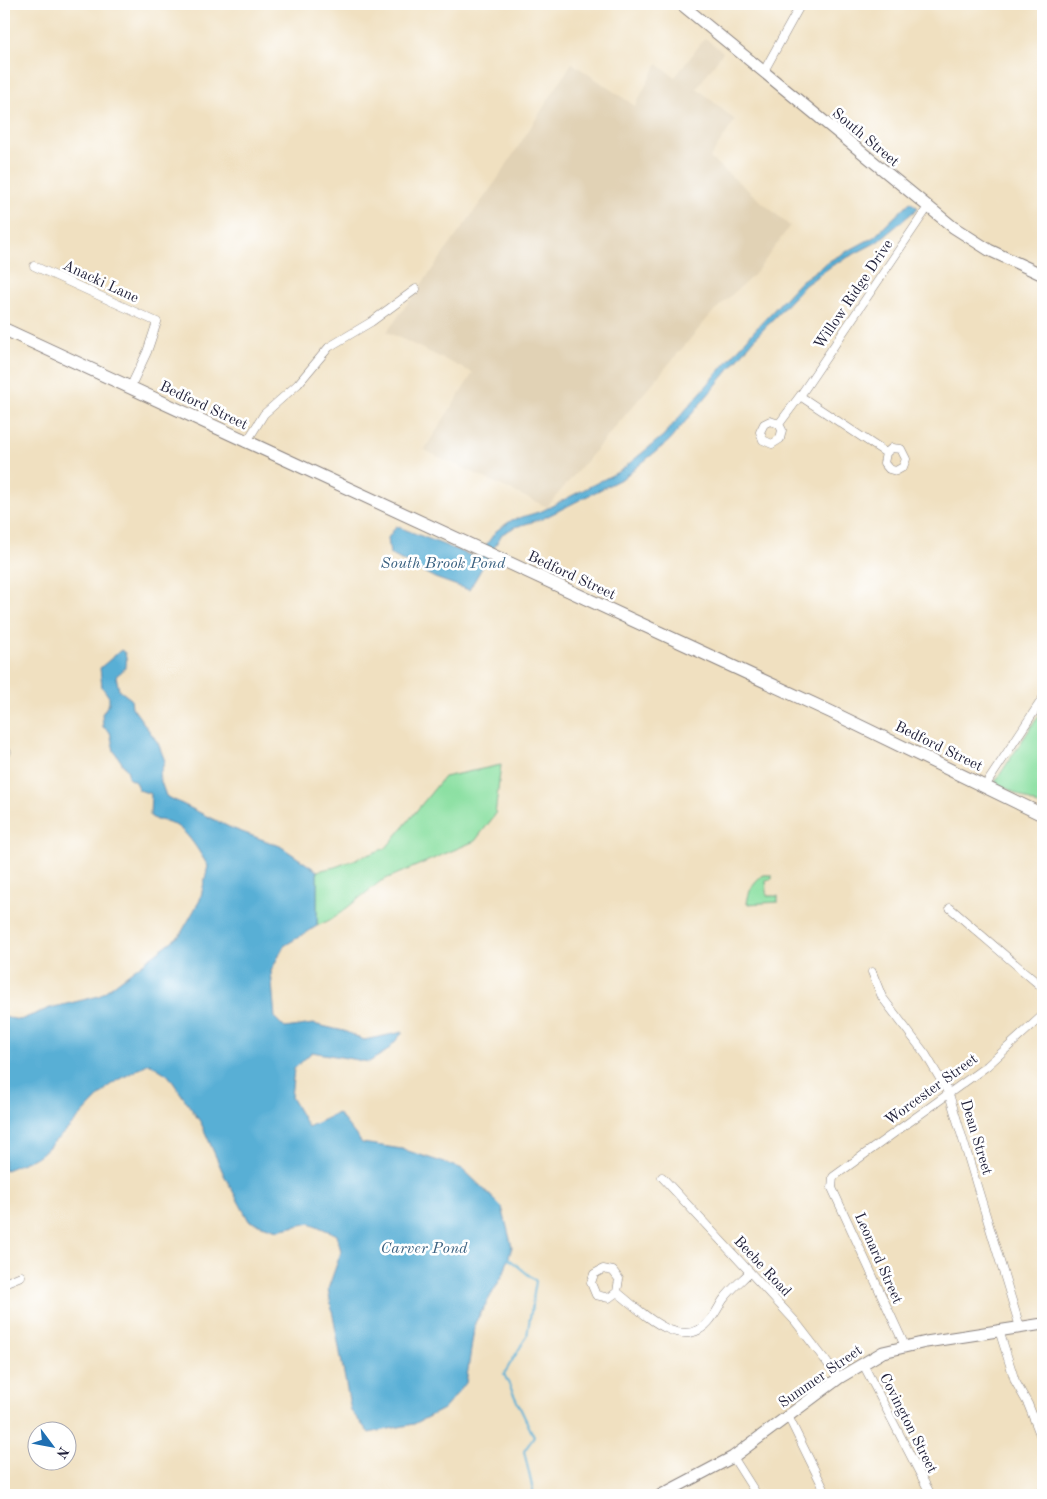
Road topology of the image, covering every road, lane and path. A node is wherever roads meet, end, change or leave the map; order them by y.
1 (681, 4) edge
2 (801, 4) edge
3 (764, 71) junction
4 (928, 207) junction
5 (34, 266) dead end
6 (1043, 275) edge
7 (416, 289) dead end
8 (4, 329) edge
9 (130, 388) junction
10 (800, 396) junction
11 (779, 424) dead end
12 (246, 443) junction
13 (886, 453) dead end
14 (1043, 698) edge
15 (985, 786) junction
16 (1043, 815) edge
17 (950, 908) dead end
18 (872, 972) dead end
19 (1043, 988) edge
20 (1043, 1015) edge
21 (949, 1094) junction
22 (662, 1177) dead end
23 (832, 1180) joint
24 (750, 1272) junction
25 (21, 1276) dead end
26 (4, 1283) edge
27 (617, 1292) dead end
28 (1043, 1324) edge
29 (1020, 1327) junction
30 (999, 1330) junction
31 (905, 1346) junction
32 (863, 1364) junction
33 (839, 1378) junction
34 (788, 1416) junction
35 (1043, 1442) edge
36 (733, 1457) junction
37 (1043, 1491) edge
38 (661, 1495) edge
39 (757, 1495) edge
40 (827, 1495) edge
41 (931, 1495) edge
42 (1037, 1495) edge

1 - 3 street, South Street
2 - 3 street
3 - 4 street, South Street
4 - 6 street, South Street
4 - 10 street, Willow Ridge Drive
5 - 9 street, Anacki Lane
7 - 12 street
8 - 9 main road, Bedford Street
9 - 12 main road, Bedford Street
10 - 11 street, Willow Ridge Drive
10 - 13 street
12 - 15 main road, Bedford Street
14 - 15 street
15 - 16 main road, Bedford Street
17 - 19 street
18 - 21 street, Dean Street
20 - 21 street, Worcester Street
21 - 23 street, Worcester Street
21 - 29 street, Dean Street
22 - 24 street, Beebe Road
23 - 31 street, Leonard Street
24 - 27 street
24 - 33 street, Beebe Road
25 - 26 street
28 - 29 street, Summer Street
29 - 30 street, Summer Street
30 - 31 street, Summer Street
30 - 35 street
31 - 32 street, Summer Street
32 - 33 street, Summer Street
32 - 41 street, Covington Street
33 - 34 street, Summer Street
34 - 36 street, Summer Street
34 - 40 street
36 - 38 street, Summer Street
36 - 39 street
37 - 42 street

